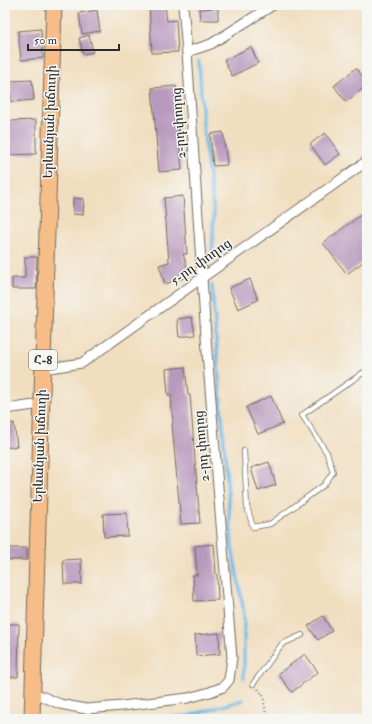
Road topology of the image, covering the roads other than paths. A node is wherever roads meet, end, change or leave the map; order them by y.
1 (54, 5) edge
2 (183, 5) edge
3 (273, 5) edge
4 (187, 52) junction
5 (367, 161) edge
6 (203, 277) junction
7 (43, 369) junction
8 (367, 370) edge
9 (42, 404) junction
10 (5, 409) edge
11 (244, 451) dead end
12 (302, 635) dead end
13 (254, 684) road end
14 (32, 692) junction
15 (32, 717) edge

1 - 7 main road, Երևանյան խճուղի / Հ-8
2 - 4 street, 2-րդ փողոց
3 - 4 street
4 - 6 street, 2-րդ փողոց
5 - 6 street, 5-րդ փողոց
6 - 7 street, 5-րդ փողոց
6 - 14 street, 2-րդ փողոց
7 - 9 main road, Երևանյան խճուղի / Հ-8
8 - 11 lane
9 - 10 street
9 - 14 main road, Երևանյան խճուղի / Հ-8
12 - 13 lane
14 - 15 main road, Երևանյան խճուղի / Հ-8

